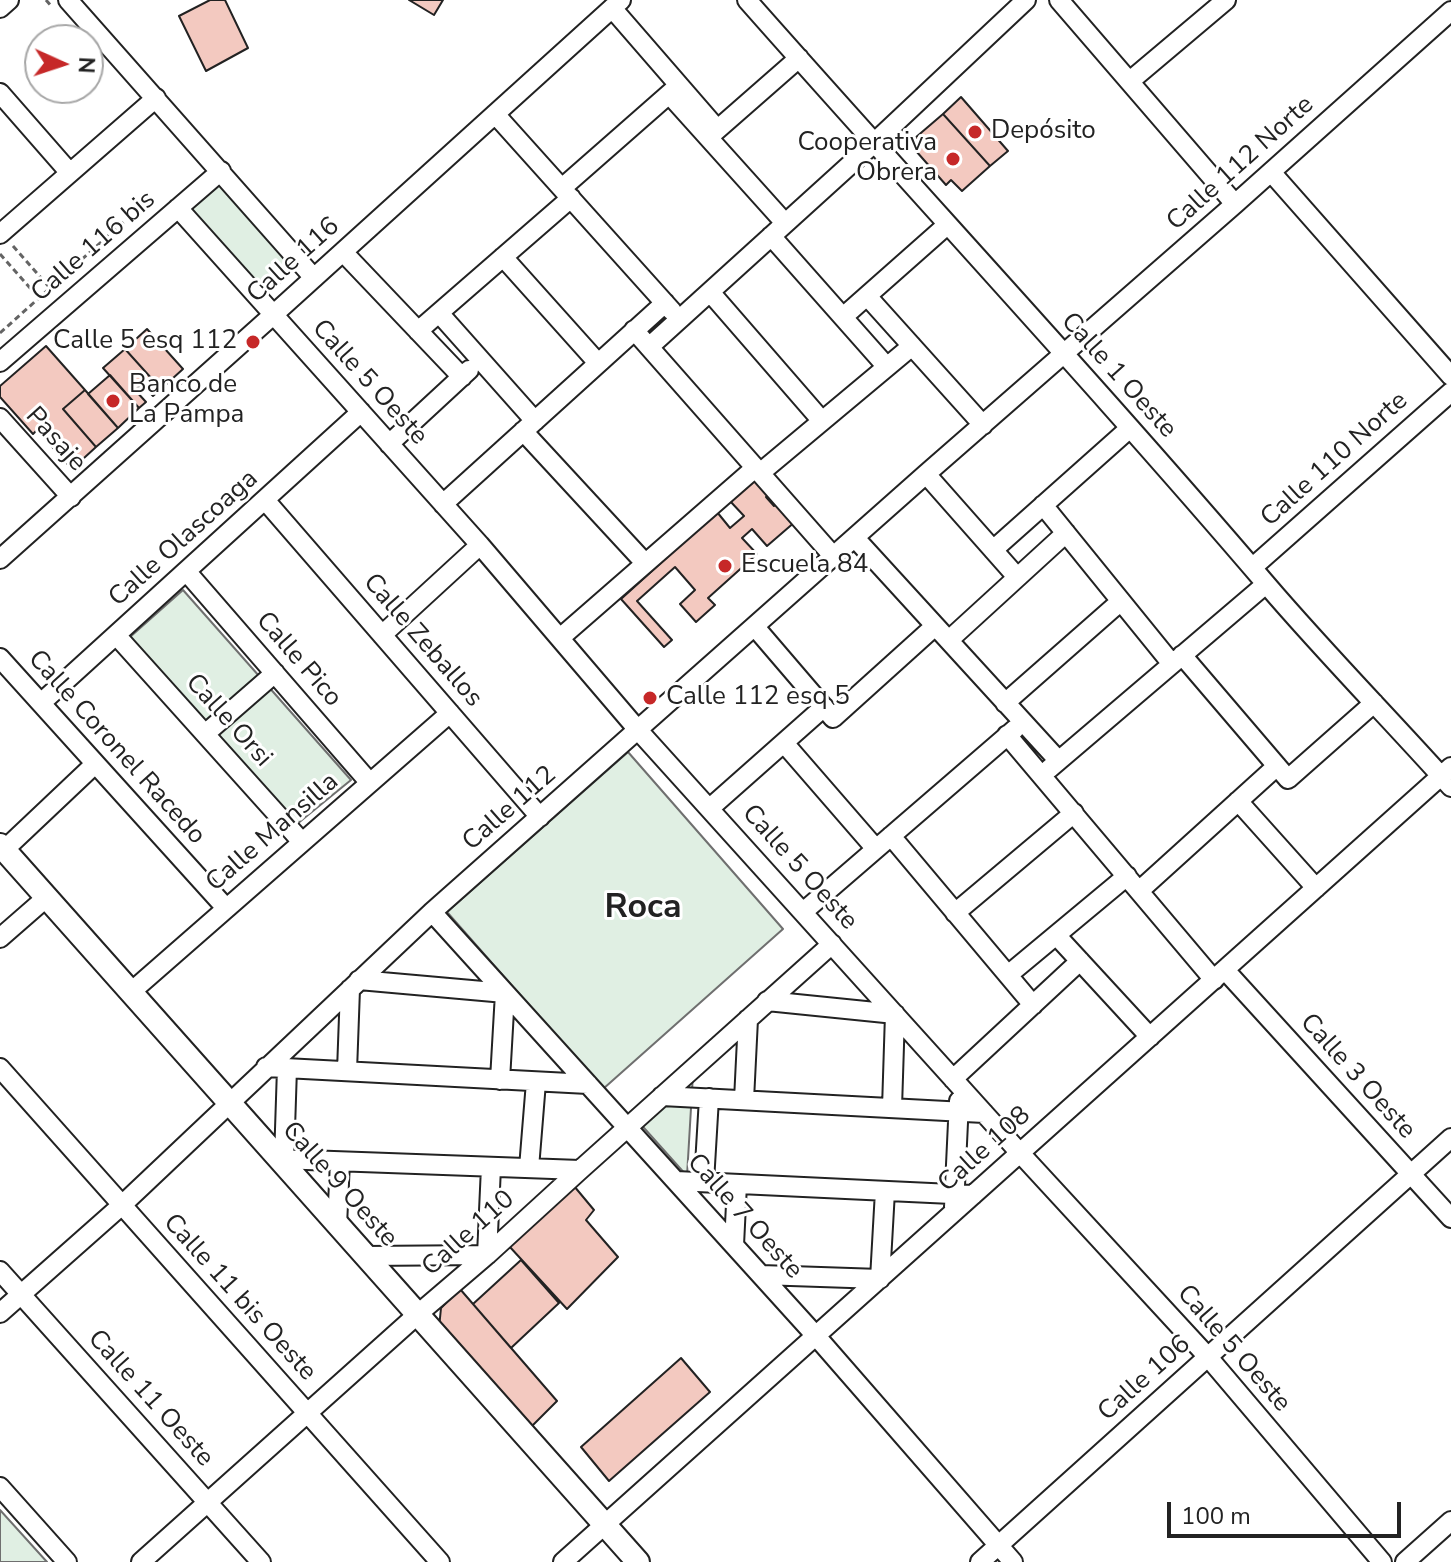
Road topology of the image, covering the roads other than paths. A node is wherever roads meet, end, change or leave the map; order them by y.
1 (9, 0) edge
2 (68, 0) edge
3 (747, 0) edge
4 (1026, 0) edge
5 (1059, 0) edge
6 (1226, 0) edge
7 (616, 4) edge
8 (0, 8) edge
9 (1451, 11) edge
10 (799, 58) junction
11 (1130, 81) junction
12 (674, 90) junction
13 (0, 93) edge
14 (156, 98) junction
15 (495, 114) junction
16 (713, 134) junction
17 (874, 143) junction
18 (221, 171) junction
19 (1271, 172) junction
20 (70, 173) junction
21 (566, 193) junction
22 (1235, 204) junction
23 (178, 208) junction
24 (947, 225) junction
25 (778, 230) junction
26 (1, 233) edge
27 (343, 252) junction
28 (503, 257) junction
29 (314, 278) junction
30 (710, 292) junction
31 (867, 296) junction
32 (665, 303) junction
33 (439, 313) junction
34 (273, 315) junction
35 (843, 317) junction
36 (679, 319) junction
37 (634, 330) junction
38 (418, 331) junction
39 (912, 346) junction
40 (649, 347) junction
41 (1063, 354) junction
42 (480, 360) junction
43 (0, 362) edge
44 (598, 363) junction
45 (887, 367) junction
46 (1451, 376) edge
47 (462, 377) junction
48 (1451, 392) edge
49 (361, 412) junction
50 (0, 418) edge
51 (822, 421) junction
52 (983, 425) junction
53 (529, 426) junction
54 (1130, 428) junction
55 (389, 444) junction
56 (758, 470) junction
57 (926, 474) junction
58 (71, 497) junction
59 (265, 500) junction
60 (443, 504) junction
61 (1043, 505) junction
62 (1066, 533) junction
63 (855, 538) junction
64 (480, 545) junction
65 (993, 550) junction
66 (1, 557) edge
67 (834, 557) junction
68 (645, 563) junction
69 (1253, 567) junction
70 (186, 571) junction
71 (1017, 577) junction
72 (1266, 584) junction
73 (1121, 601) junction
74 (935, 626) junction
75 (755, 627) junction
76 (116, 635) junction
77 (382, 635) junction
78 (560, 638) junction
79 (949, 640) junction
80 (0, 658) edge
81 (1177, 660) junction
82 (275, 673) junction
83 (41, 703) junction
84 (1005, 703) junction
85 (1374, 703) junction
86 (450, 713) junction
87 (828, 713) junction
88 (1023, 722) junction
89 (638, 730) junction
90 (205, 734) junction
91 (1007, 735) junction
92 (784, 743) junction
93 (1058, 760) junction
94 (95, 764) junction
95 (1282, 772) junction
96 (1041, 775) junction
97 (1448, 777) edge
98 (370, 783) junction
99 (1238, 801) junction
100 (710, 808) junction
101 (1074, 813) junction
102 (540, 817) junction
103 (891, 836) junction
104 (302, 842) junction
105 (2, 847) edge
106 (876, 849) junction
107 (1127, 876) junction
108 (1316, 888) junction
109 (1139, 891) junction
110 (47, 897) junction
111 (226, 908) junction
112 (432, 912) junction
113 (803, 912) junction
114 (955, 913) junction
115 (1056, 935) junction
116 (0, 938) edge
117 (832, 944) junction
118 (1080, 961) junction
119 (1008, 975) junction
120 (1219, 975) junction
121 (354, 985) junction
122 (131, 992) junction
123 (505, 993) junction
124 (767, 1001) junction
125 (1033, 1005) junction
126 (895, 1014) junction
127 (748, 1019) junction
128 (1150, 1037) junction
129 (266, 1067) junction
130 (0, 1068) edge
131 (287, 1068) junction
132 (347, 1071) junction
133 (500, 1080) junction
134 (536, 1082) junction
135 (956, 1082) junction
136 (588, 1084) junction
137 (662, 1096) junction
138 (709, 1098) junction
139 (744, 1100) junction
140 (228, 1103) junction
141 (892, 1108) junction
142 (959, 1111) junction
143 (984, 1113) junction
144 (627, 1127) junction
145 (1451, 1138) edge
146 (1020, 1153) junction
147 (282, 1160) junction
148 (340, 1162) junction
149 (491, 1167) junction
150 (529, 1168) junction
151 (580, 1170) junction
152 (1409, 1174) junction
153 (676, 1181) junction
154 (704, 1182) junction
155 (737, 1184) junction
156 (885, 1191) junction
157 (961, 1201) junction
158 (122, 1205) junction
159 (1451, 1218) edge
160 (337, 1225) junction
161 (734, 1245) junction
162 (487, 1255) junction
163 (365, 1256) junction
164 (0, 1271) edge
165 (761, 1275) junction
166 (880, 1279) junction
167 (21, 1294) junction
168 (0, 1313) edge
169 (418, 1314) junction
170 (816, 1336) junction
171 (1208, 1357) junction
172 (307, 1413) junction
173 (0, 1487) edge
174 (207, 1503) junction
175 (1451, 1521) edge
176 (605, 1525) junction
177 (998, 1545) junction
178 (67, 1562) edge
179 (141, 1562) edge
180 (261, 1562) edge
181 (440, 1562) edge
182 (563, 1562) edge
183 (638, 1562) edge
184 (980, 1562) edge
185 (1013, 1562) edge
186 (1382, 1562) edge
187 (1405, 1562) edge

1 - 8 street
2 - 14 street, Calle 5 Oeste
3 - 10 street, Calle 1 Oeste
4 - 17 street
5 - 11 street
6 - 11 street
7 - 12 street
7 - 15 street, Calle 116
9 - 19 street, Calle 112 Norte
10 - 16 street
10 - 17 street, Calle 1 Oeste
11 - 22 street
12 - 16 street
12 - 21 street
13 - 20 street
14 - 18 street, Calle 5 Oeste
14 - 20 street
15 - 21 street
15 - 27 street, Calle 116
16 - 25 street
17 - 24 street, Calle 1 Oeste
17 - 25 street
18 - 23 street, Calle 116 bis
18 - 29 street, Calle 5 Oeste
19 - 22 street, Calle 112 Norte
19 - 46 street
20 - 26 street
21 - 28 street
21 - 32 street
22 - 41 street, Calle 112 Norte
23 - 34 street, Calle 5 Oeste
23 - 43 street, Calle 116 bis
24 - 31 street
24 - 41 street, Calle 1 Oeste
25 - 30 street
25 - 35 street
27 - 29 street, Calle 116
27 - 38 street
28 - 33 street
28 - 44 street
29 - 34 street, Calle 116
30 - 36 street
30 - 51 street
31 - 35 street
31 - 39 street
32 - 36 street
32 - 37 street
33 - 38 street
33 - 42 street
34 - 49 street, Calle 5 Oeste
34 - 58 street, Calle 116
35 - 45 street
36 - 40 street
37 - 40 street
37 - 44 street
38 - 47 street
39 - 45 street
39 - 52 street
40 - 56 street
41 - 52 street, Calle 112
41 - 54 street, Calle 1 Oeste
42 - 47 street
42 - 53 street
44 - 53 street
45 - 51 street
47 - 55 street
48 - 69 street, Calle 110 Norte
49 - 55 street, Calle 5 Oeste
49 - 59 street, Calle Olascoaga
50 - 58 street, Pasaje
51 - 56 street
52 - 57 street, Calle 112
53 - 60 street
53 - 68 street
54 - 61 street
54 - 69 street, Calle 1 Oeste
55 - 60 street, Calle 5 Oeste
56 - 67 street
56 - 68 street
57 - 63 street, Calle 112
57 - 65 street
58 - 66 street, Calle 116
59 - 70 street, Calle Olascoaga
59 - 77 street, Calle Zeballos
60 - 64 street, Calle 5 Oeste
61 - 62 street
61 - 65 street
62 - 71 street
62 - 73 street
63 - 67 street, Calle 112
63 - 74 street
64 - 77 street
64 - 78 street, Calle 5 Oeste
65 - 71 street
67 - 75 street, Calle 112
68 - 78 street
69 - 72 street, Calle 1 Oeste
70 - 76 street, Calle Olascoaga
70 - 82 street, Calle Pico
71 - 79 street
72 - 81 street
72 - 85 street, Calle 1 Oeste
73 - 81 street
73 - 84 street
74 - 79 street
74 - 87 street
75 - 87 street
75 - 89 street, Calle 112
76 - 83 street, Calle Olascoaga
76 - 90 street, Calle Orsi
77 - 86 street, Calle Zeballos
78 - 89 street, Calle 5 Oeste
79 - 84 street
80 - 83 street, Calle Coronel Racedo
81 - 93 street
81 - 95 street
82 - 90 street
82 - 98 street, Calle Pico
83 - 94 street, Calle Coronel Racedo
84 - 88 street
85 - 95 street
85 - 97 street, Calle 1 Oeste
86 - 98 street, Calle Mansilla
86 - 102 street, Calle Zeballos
87 - 92 street
88 - 91 street
88 - 93 street
89 - 100 street, Calle 5 Oeste
89 - 102 street, Calle 112
90 - 104 street, Calle Orsi
91 - 96 street, Calle 3 Oeste
91 - 103 street
92 - 100 street
92 - 106 street
93 - 96 street
94 - 105 street
94 - 111 street, Calle Coronel Racedo
95 - 99 street
96 - 101 street, Calle 3 Oeste
97 - 108 street, Calle 108
98 - 104 street, Calle Mansilla
99 - 108 street
99 - 109 street
100 - 113 street, Calle 5 Oeste
101 - 107 street, Calle 3 Oeste
101 - 114 street
102 - 112 street, Calle 112
103 - 106 street
103 - 114 street
104 - 111 street, Calle Mansilla
105 - 110 main road, Calle 9 Oeste
106 - 113 street
107 - 109 street, Calle 3 Oeste
107 - 115 street
108 - 120 street, Calle 108
109 - 120 street, Calle 3 Oeste
110 - 116 street
110 - 122 main road, Calle 9 Oeste
111 - 122 street, Calle Mansilla
112 - 121 street, Calle 112
112 - 123 street, Calle 7 Oeste
113 - 117 street, Calle 5 Oeste
114 - 119 street
115 - 118 street
115 - 119 street
117 - 124 street, Calle 110
117 - 126 street, Calle 5 Oeste
118 - 125 street
118 - 128 street
119 - 125 street
120 - 128 street, Calle 108
120 - 152 street, Calle 3 Oeste
121 - 123 street
121 - 129 street, Calle 112
121 - 132 street
122 - 140 main road, Calle 9 Oeste
123 - 133 street
123 - 136 street, Calle 7 Oeste
124 - 126 street
124 - 127 street, Calle 110
125 - 135 street
126 - 135 street, Calle 5 Oeste
126 - 141 street
127 - 137 street, Calle 110
127 - 139 street
128 - 146 street, Calle 108
129 - 131 street
129 - 140 street, Calle 112
130 - 158 street, Calle 11 bis Oeste
131 - 132 street
131 - 147 street
132 - 133 street
133 - 134 street
134 - 136 street
134 - 150 street
135 - 142 street
135 - 143 street, Calle 5 Oeste
136 - 144 street, Calle 7 Oeste
137 - 138 street
137 - 144 street, Calle 110
138 - 139 street
138 - 154 street
139 - 141 street
140 - 147 main road, Calle 9 Oeste
140 - 158 street, Calle 112
141 - 142 street
142 - 143 street
142 - 157 street
143 - 146 street, Calle 5 Oeste
144 - 151 street, Calle 110
144 - 153 street, Calle 7 Oeste
145 - 152 street, Calle 106
146 - 157 street, Calle 108
146 - 171 street, Calle 5 Oeste
147 - 148 street
147 - 160 main road, Calle 9 Oeste
148 - 149 street
148 - 160 street
149 - 150 street
149 - 162 street
150 - 151 street
151 - 162 street, Calle 110
152 - 159 street, Calle 3 Oeste
152 - 171 street, Calle 106
153 - 154 street
153 - 161 street, Calle 7 Oeste
154 - 155 street
155 - 156 street
155 - 161 street
156 - 157 street
156 - 166 street
157 - 166 street, Calle 108
158 - 167 street, Calle 112
158 - 172 street, Calle 11 bis Oeste
160 - 163 main road, Calle 9 Oeste
161 - 165 street, Calle 7 Oeste
162 - 163 street
162 - 169 street, Calle 110
163 - 169 main road, Calle 9 Oeste
164 - 167 street, Calle 11 Oeste
165 - 166 street
165 - 170 street, Calle 7 Oeste
166 - 170 street, Calle 108
167 - 168 street, Calle 112
167 - 174 street, Calle 11 Oeste
169 - 172 street, Calle 110
169 - 176 main road, Calle 9 Oeste
170 - 176 street, Calle 108
170 - 177 street, Calle 7 Oeste
171 - 177 street, Calle 106
171 - 186 street, Calle 5 Oeste
172 - 174 street, Calle 110
172 - 181 street, Calle 11 bis Oeste
173 - 178 street
174 - 179 street, Calle 110
174 - 180 street, Calle 11 Oeste
175 - 187 street
176 - 182 street, Calle 108
176 - 183 main road, Calle 9 Oeste
177 - 184 street, Calle 106
177 - 185 street, Calle 7 Oeste

